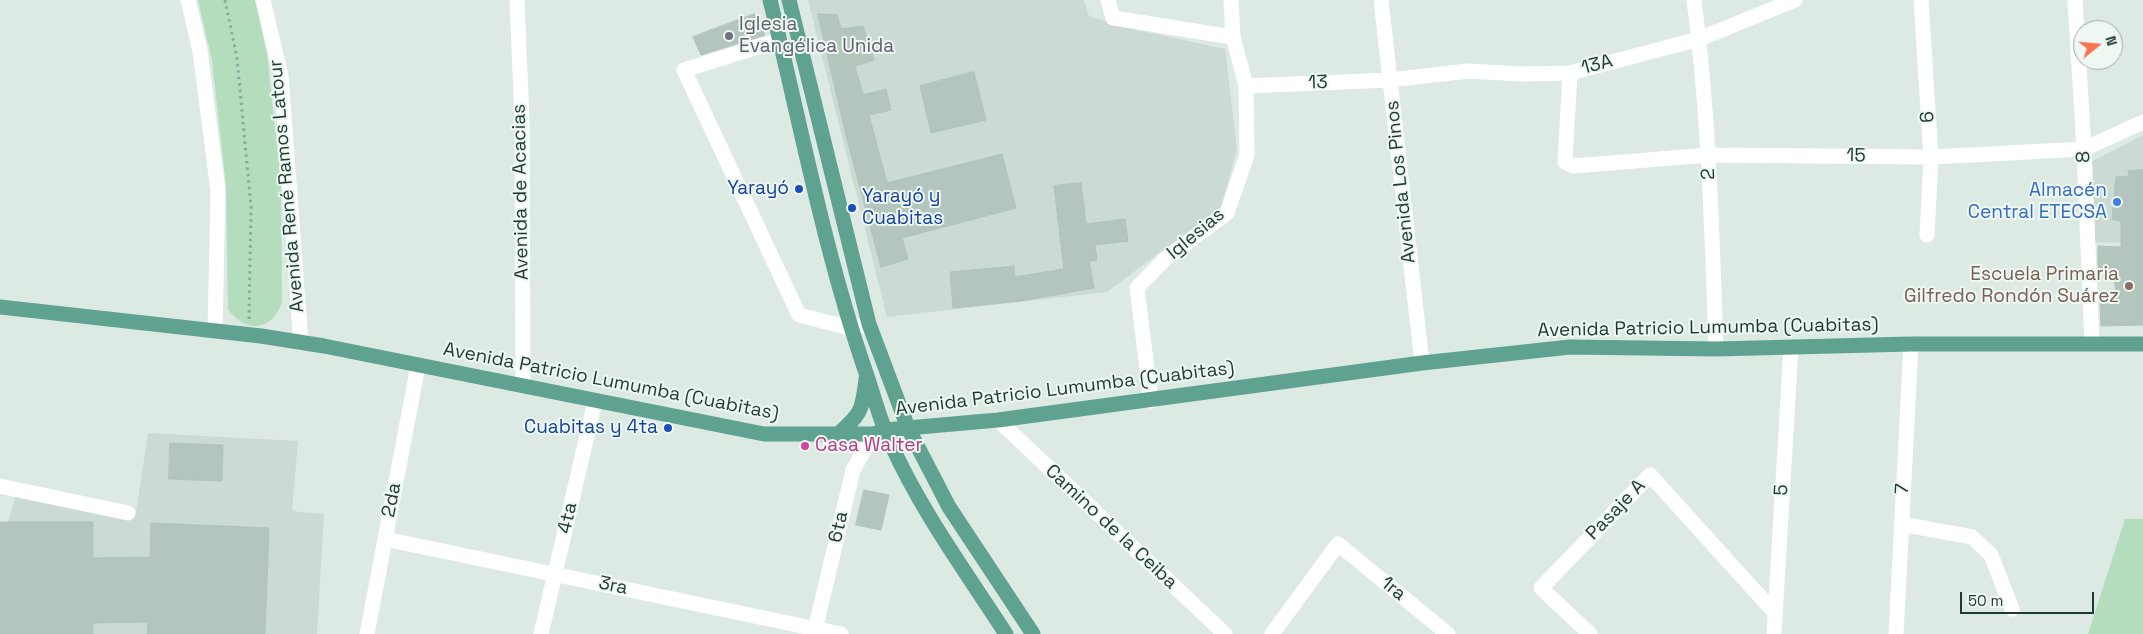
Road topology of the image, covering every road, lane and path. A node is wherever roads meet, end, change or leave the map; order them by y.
1 (188, 0) edge
2 (225, 0) edge
3 (263, 0) edge
4 (517, 0) edge
5 (770, 0) edge
6 (789, 0) edge
7 (1108, 0) edge
8 (1231, 0) edge
9 (1381, 0) edge
10 (1694, 0) edge
11 (1791, 0) edge
12 (1795, 0) edge
13 (1921, 0) edge
14 (2075, 0) edge
15 (1233, 36) junction
16 (1699, 38) junction
17 (780, 40) junction
18 (1570, 73) junction
19 (1390, 80) junction
20 (1246, 86) junction
21 (2143, 122) edge
22 (2084, 149) junction
23 (1709, 155) junction
24 (1930, 157) junction
25 (1927, 235) dead end
26 (0, 307) edge
27 (869, 324) junction
28 (249, 326) dead end
29 (850, 328) junction
30 (215, 331) junction
31 (300, 343) junction
32 (1911, 344) junction
33 (2092, 344) junction
34 (2143, 344) edge
35 (1791, 347) junction
36 (1716, 349) junction
37 (1422, 363) junction
38 (418, 366) junction
39 (867, 374) junction
40 (523, 385) junction
41 (595, 401) junction
42 (1151, 401) junction
43 (998, 420) junction
44 (908, 428) junction
45 (885, 430) junction
46 (837, 435) junction
47 (0, 486) edge
48 (128, 513) dead end
49 (1901, 524) junction
50 (385, 538) junction
51 (555, 574) junction
52 (2012, 610) dead end
53 (1775, 612) junction
54 (814, 631) edge
55 (366, 634) edge
56 (541, 634) edge
57 (840, 634) edge
58 (1006, 634) edge
59 (1033, 634) edge
60 (1225, 634) edge
61 (1272, 634) edge
62 (1448, 634) edge
63 (1590, 634) edge
64 (1774, 634) edge
65 (1896, 634) edge

1 - 30 street
2 - 28 path
3 - 31 street, Avenida René Ramos Latour
4 - 40 street, Avenida de Acacias
5 - 17 main road
6 - 27 main road
7 - 15 street
8 - 15 street, Iglesias
9 - 19 street, Avenida Los Pinos
10 - 16 street, 2
11 - 12 street, 13A
11 - 16 street, 13A
13 - 24 street, 6
14 - 22 street, 8
15 - 20 street, Iglesias
16 - 18 street, 13A
16 - 23 street, 2
17 - 29 main road
17 - 29 street
18 - 19 street, 13A
18 - 23 street, 15
19 - 20 street, 13
19 - 37 street, Avenida Los Pinos
20 - 42 street, Iglesias
21 - 22 street, 15
22 - 24 street, 15
22 - 33 street, 8
23 - 24 street, 15
23 - 36 street, 2
24 - 25 street, 6
26 - 30 main road, Avenida Patricio Lumumba (Cuabitas)
27 - 29 street
27 - 44 main road
29 - 39 main road
30 - 31 main road, Avenida Patricio Lumumba (Cuabitas)
31 - 38 main road, Avenida Patricio Lumumba (Cuabitas)
32 - 33 main road, Avenida Patricio Lumumba (Cuabitas)
32 - 35 main road, Avenida Patricio Lumumba (Cuabitas)
32 - 49 street, 7
33 - 34 main road, Avenida Patricio Lumumba (Cuabitas)
35 - 36 main road, Avenida Patricio Lumumba (Cuabitas)
35 - 53 street, 5
36 - 37 main road, Avenida Patricio Lumumba (Cuabitas)
37 - 42 main road, Avenida Patricio Lumumba (Cuabitas)
38 - 40 main road, Avenida Patricio Lumumba (Cuabitas)
38 - 50 street, 2da
39 - 45 main road
39 - 46 main road
40 - 41 main road, Avenida Patricio Lumumba (Cuabitas)
41 - 46 main road, Avenida Patricio Lumumba (Cuabitas)
41 - 51 street, 4ta
42 - 43 main road, Avenida Patricio Lumumba (Cuabitas)
43 - 44 main road, Avenida Patricio Lumumba (Cuabitas)
43 - 60 street, Camino de la Ceiba
44 - 45 main road, Avenida Patricio Lumumba (Cuabitas)
44 - 59 main road
45 - 46 main road, Avenida Patricio Lumumba (Cuabitas)
45 - 54 street, 6ta
45 - 58 main road
47 - 48 street
49 - 52 street
49 - 65 street, 7
50 - 51 street, 3ra
50 - 55 street, 2da
51 - 54 street, 3ra
51 - 56 street, 4ta
53 - 63 street, Pasaje A
53 - 64 street, 5
54 - 57 street, 3ra
61 - 62 street, 1ra

